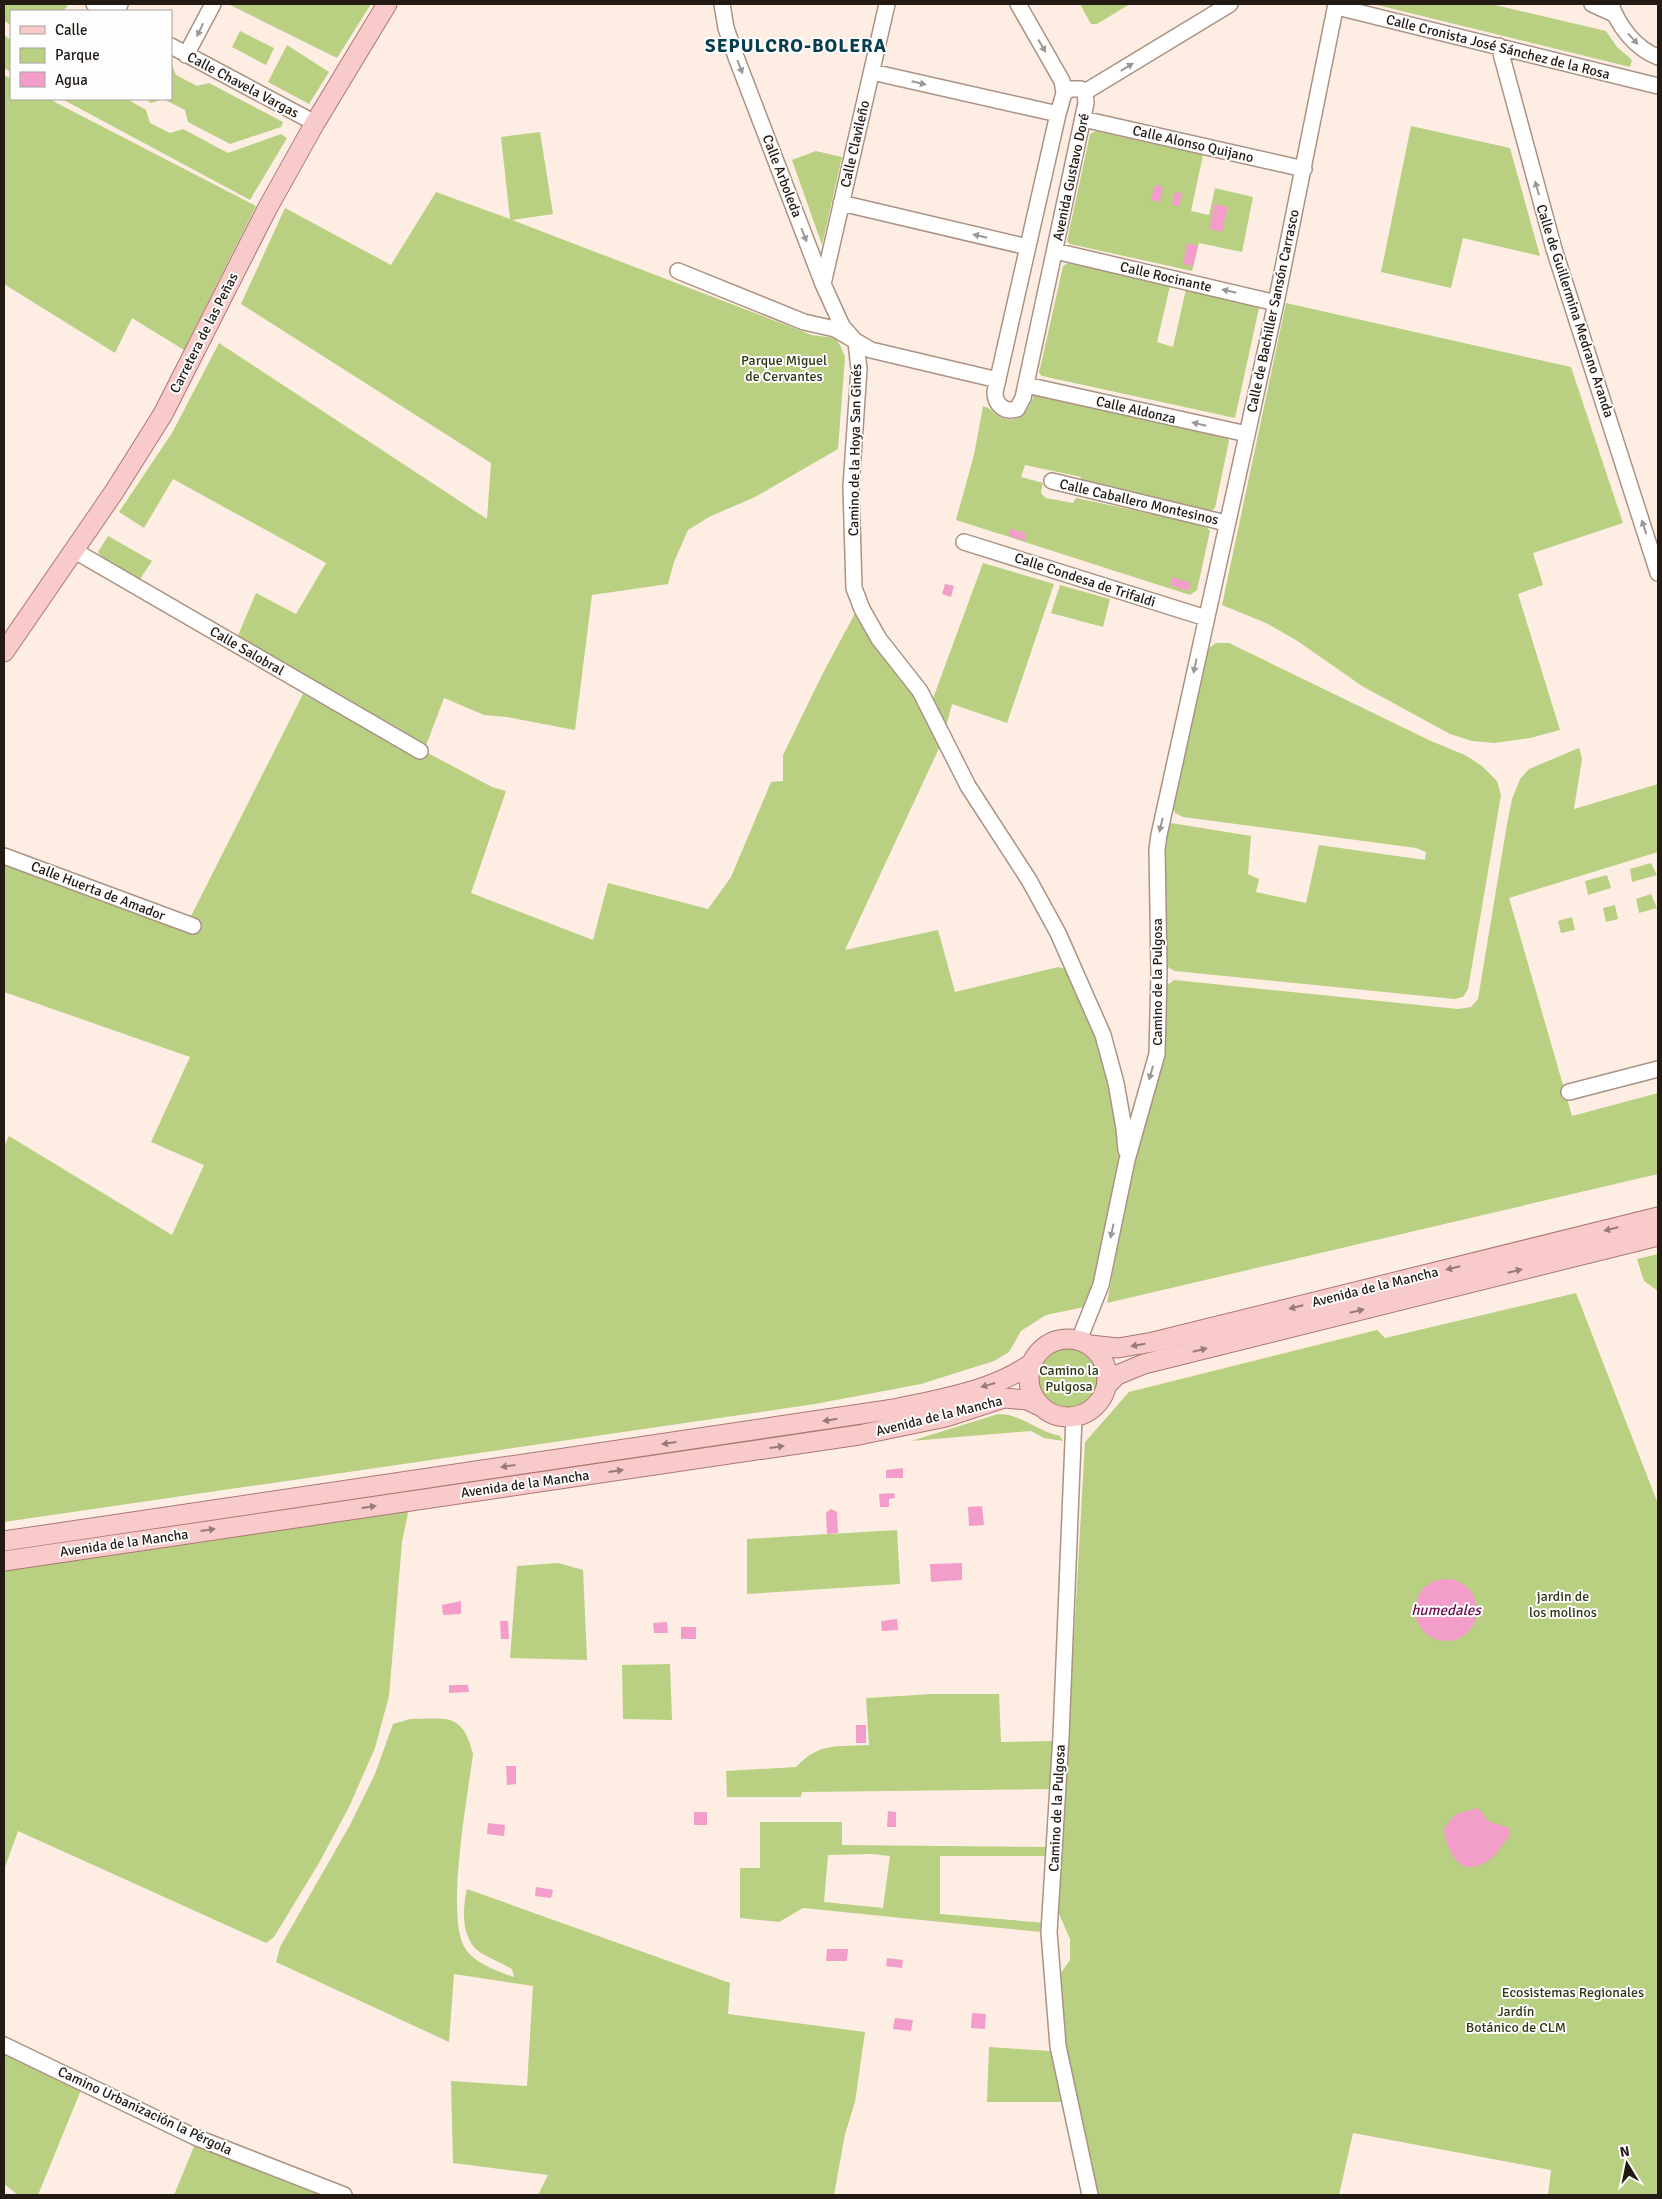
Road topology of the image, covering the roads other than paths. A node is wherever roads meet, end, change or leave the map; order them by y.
1 (94, 4) edge
2 (213, 4) edge
3 (387, 4) edge
4 (722, 4) edge
5 (887, 4) edge
6 (1018, 4) edge
7 (1230, 4) edge
8 (1592, 4) edge
9 (1337, 5) edge
10 (1613, 9) edge
11 (105, 10) edge
12 (1499, 46) junction
13 (172, 47) edge
14 (186, 55) junction
15 (1658, 57) edge
16 (872, 72) junction
17 (1658, 86) edge
18 (1064, 92) junction
19 (1085, 92) junction
20 (1058, 114) junction
21 (1083, 119) junction
22 (316, 123) junction
23 (1304, 169) junction
24 (841, 203) junction
25 (1028, 247) junction
26 (1055, 251) junction
27 (678, 271) dead end
28 (823, 284) junction
29 (1276, 302) junction
30 (856, 342) junction
31 (998, 380) junction
32 (1026, 385) junction
33 (1246, 434) junction
34 (1052, 482) dead end
35 (1226, 523) junction
36 (964, 542) dead end
37 (75, 551) junction
38 (1658, 573) edge
39 (1206, 618) junction
40 (4, 652) edge
41 (420, 751) dead end
42 (4, 856) edge
43 (192, 926) dead end
44 (1658, 1070) edge
45 (1569, 1092) dead end
46 (1127, 1160) junction
47 (1658, 1217) edge
48 (1658, 1236) edge
49 (1085, 1342) junction
50 (1032, 1364) junction
51 (1107, 1385) junction
52 (1042, 1407) junction
53 (1074, 1417) junction
54 (4, 1541) edge
55 (4, 1560) edge
56 (4, 2045) edge
57 (344, 2195) edge
58 (1090, 2195) edge

1 - 11 street
2 -> 14 street
3 - 22 main road, Carretera de las Peñas
4 -> 28 street, Calle Arboleda
5 - 16 street, Calle Clavileño
6 -> 18 street
19 -> 7 street
8 - 10 street
9 - 12 street, Calle Cronista José Sánchez de la Rosa
9 - 23 street, Calle de Bachiller Sansón Carrasco
10 -> 15 street
12 - 17 street, Calle Cronista José Sánchez de la Rosa
38 -> 12 street, Calle de Guillermina Medrano Aranda
13 - 14 street, Calle Chavela Vargas
14 - 22 street, Calle Chavela Vargas
16 -> 20 street
16 - 24 street, Calle Clavileño
18 - 19 street
18 - 20 street, Avenida Gustavo Doré
19 - 21 street, Avenida Gustavo Doré
20 - 25 street, Avenida Gustavo Doré
21 - 23 street, Calle Alonso Quijano
21 - 26 street, Avenida Gustavo Doré
22 - 37 main road, Carretera de las Peñas
23 - 29 street, Calle de Bachiller Sansón Carrasco
25 -> 24 street
24 - 28 street, Calle Clavileño
25 - 31 street, Avenida Gustavo Doré
29 -> 26 street, Calle Rocinante
26 - 32 street, Avenida Gustavo Doré
27 - 30 street
28 - 30 street, Calle Arboleda
29 - 33 street, Calle de Bachiller Sansón Carrasco
30 - 31 street
30 - 46 street, Camino de la Hoya San Ginés
31 - 32 street, Avenida Gustavo Doré
33 -> 32 street, Calle Aldonza
33 - 35 street, Calle de Bachiller Sansón Carrasco
34 - 35 street, Calle Caballero Montesinos
35 - 39 street, Calle de Bachiller Sansón Carrasco
36 - 39 street, Calle Condesa de Trifaldi
37 - 40 main road, Carretera de las Peñas
37 - 41 street, Calle Salobral
39 -> 46 street, Camino de la Pulgosa
42 - 43 street, Calle Huerta de Amador
44 - 45 street
46 -> 49 street, Camino de la Pulgosa
47 -> 49 main road, Avenida de la Mancha
51 -> 48 main road, Avenida de la Mancha
49 - 50 main road
49 - 51 main road
50 - 52 main road
50 -> 54 main road, Avenida de la Mancha
51 - 53 main road
52 - 53 main road
55 -> 52 main road, Avenida de la Mancha
53 - 58 street, Camino de la Pulgosa
56 - 57 street, Camino Urbanización la Pérgola

